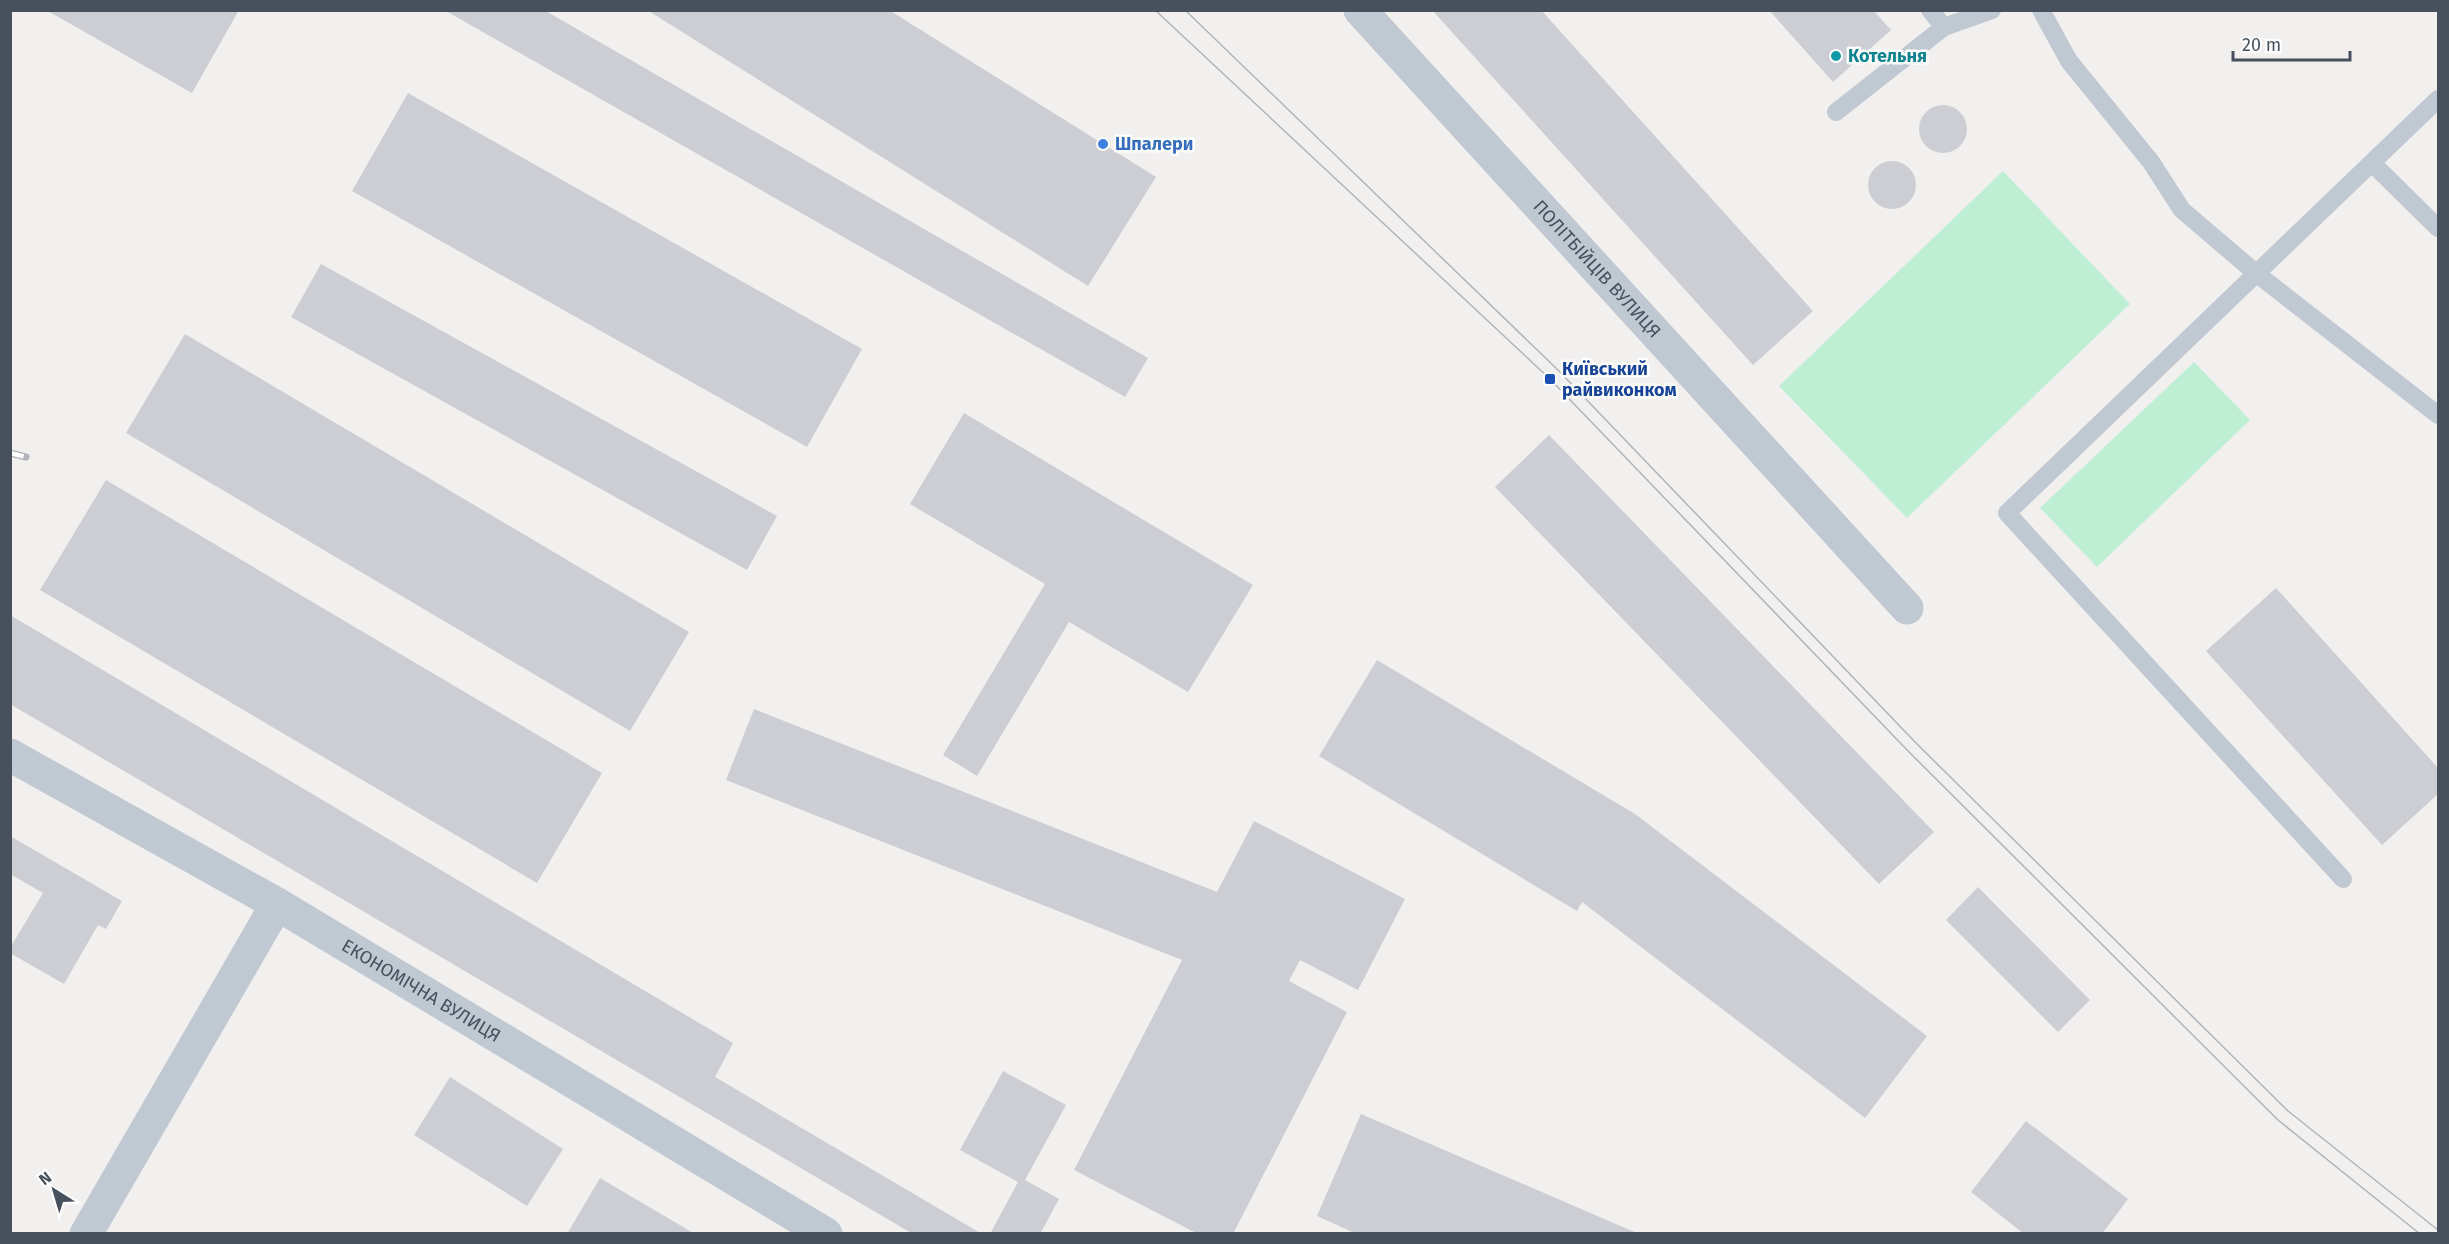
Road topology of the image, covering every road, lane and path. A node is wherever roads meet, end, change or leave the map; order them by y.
1 (1360, 10) edge
2 (1930, 10) edge
3 (1992, 10) edge
4 (2041, 10) edge
5 (1944, 27) junction
6 (2439, 99) edge
7 (1836, 112) dead end
8 (2372, 163) junction
9 (2439, 228) edge
10 (2258, 274) junction
11 (2439, 415) edge
12 (1907, 608) dead end
13 (10, 755) edge
14 (2343, 879) dead end
15 (277, 904) junction
16 (86, 1233) edge
17 (826, 1233) edge

1 - 12 street, ПОЛІТБІЙЦІВ ВУЛИЦЯ
2 - 5 lane
3 - 5 lane
4 - 10 lane
5 - 7 lane
6 - 8 lane
8 - 9 lane
8 - 10 lane
10 - 11 lane
10 - 14 lane
13 - 15 street, ЕКОНОМІЧНА ВУЛИЦЯ
15 - 16 street
15 - 17 street, ЕКОНОМІЧНА ВУЛИЦЯ

